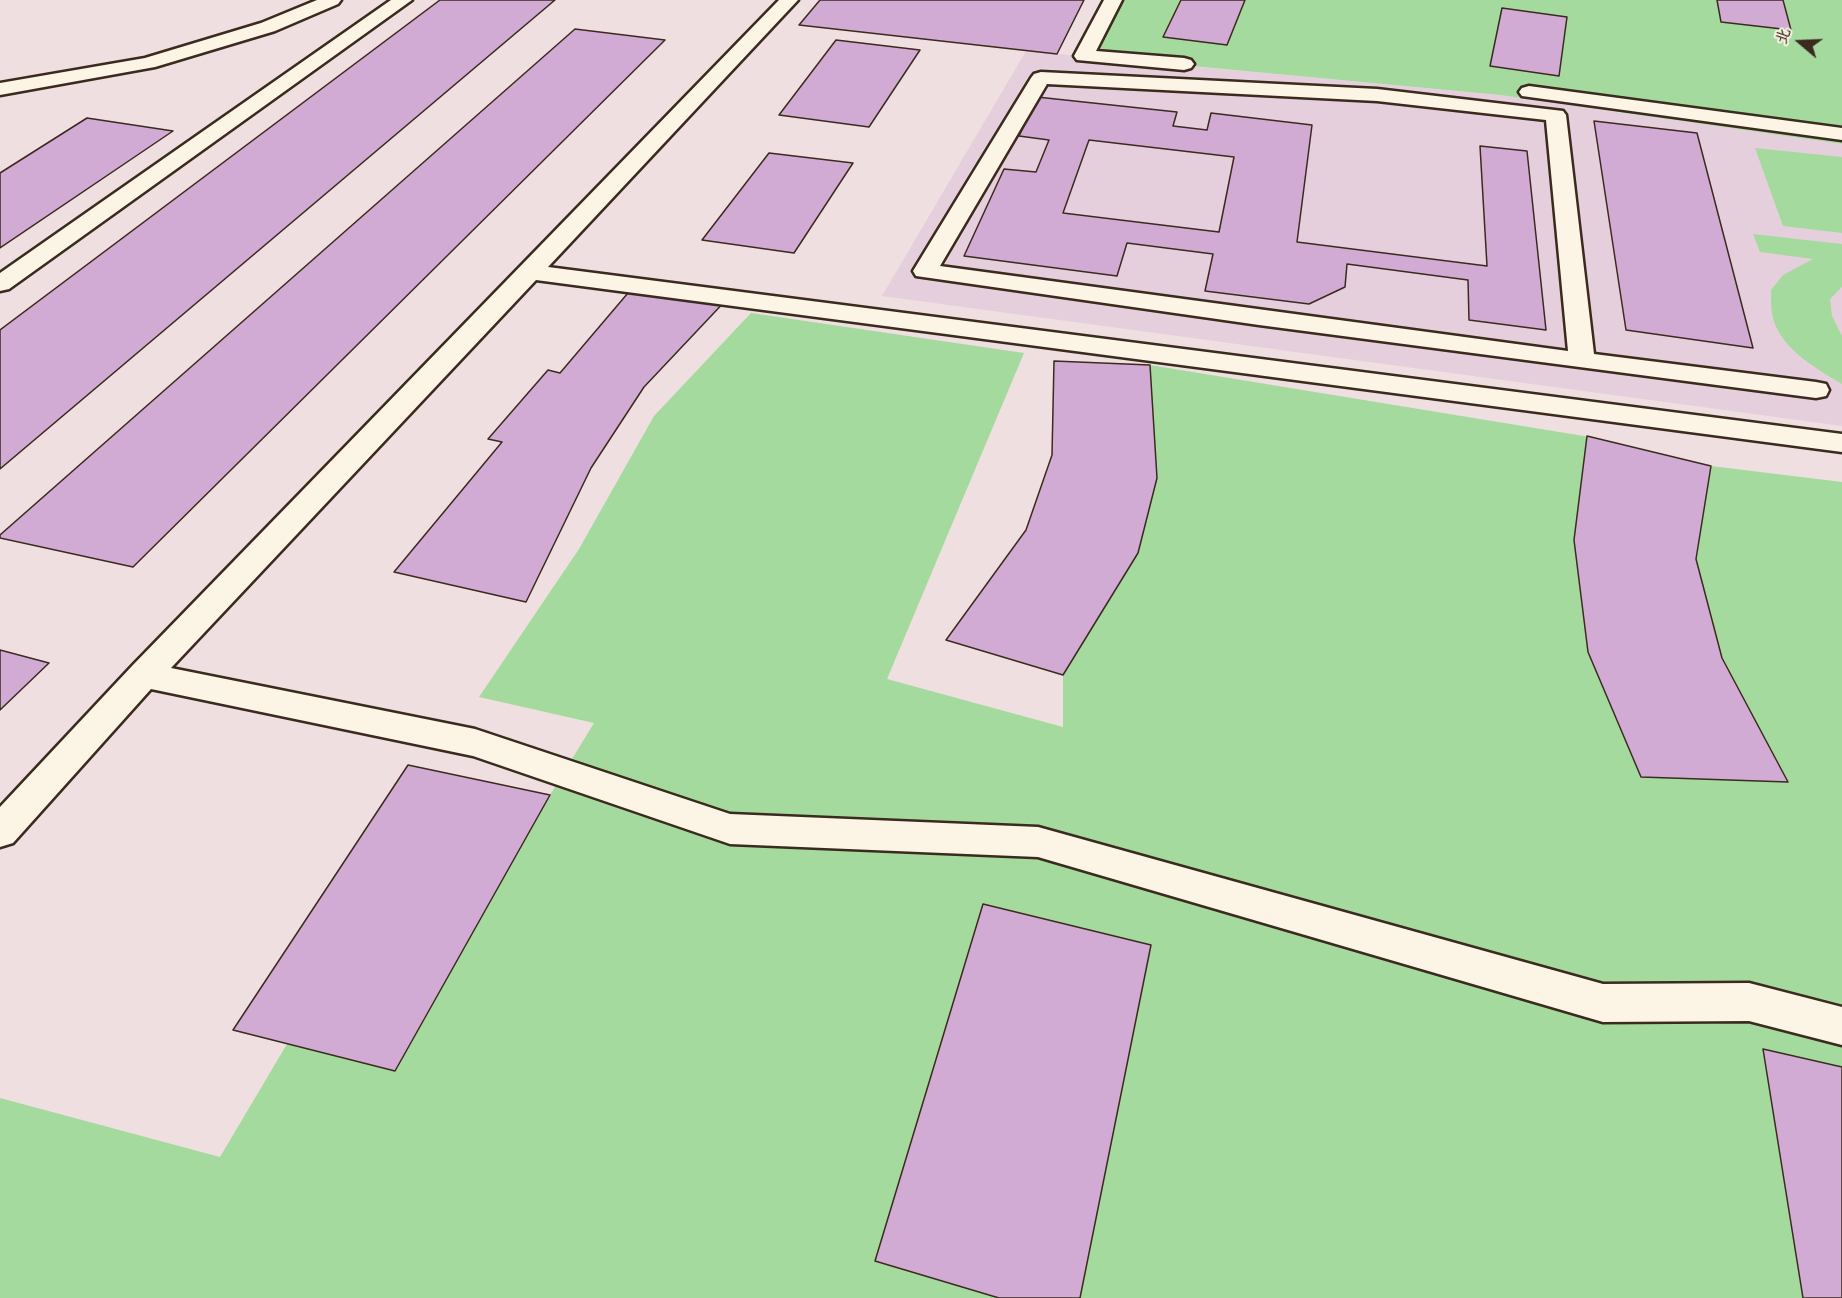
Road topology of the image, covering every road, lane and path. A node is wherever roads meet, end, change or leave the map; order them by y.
1 (332, 0) edge
2 (404, 0) edge
3 (789, 0) edge
4 (1113, 0) edge
5 (1203, 65) dead end
6 (1287, 71) dead end
7 (1454, 84) dead end
8 (0, 89) edge
9 (1513, 90) dead end
10 (1842, 134) edge
11 (530, 272) junction
12 (0, 284) edge
13 (1181, 332) junction
14 (1581, 361) junction
15 (1816, 390) dead end
16 (1842, 443) edge
17 (144, 675) junction
18 (0, 832) edge
19 (1842, 1026) edge

1 - 8 street
2 - 12 street
3 - 11 street
4 - 5 street
6 - 7 street
9 - 10 street
11 - 13 street
11 - 17 street
13 - 14 street
13 - 14 street
13 - 16 street
14 - 15 street
17 - 18 street
17 - 19 street

